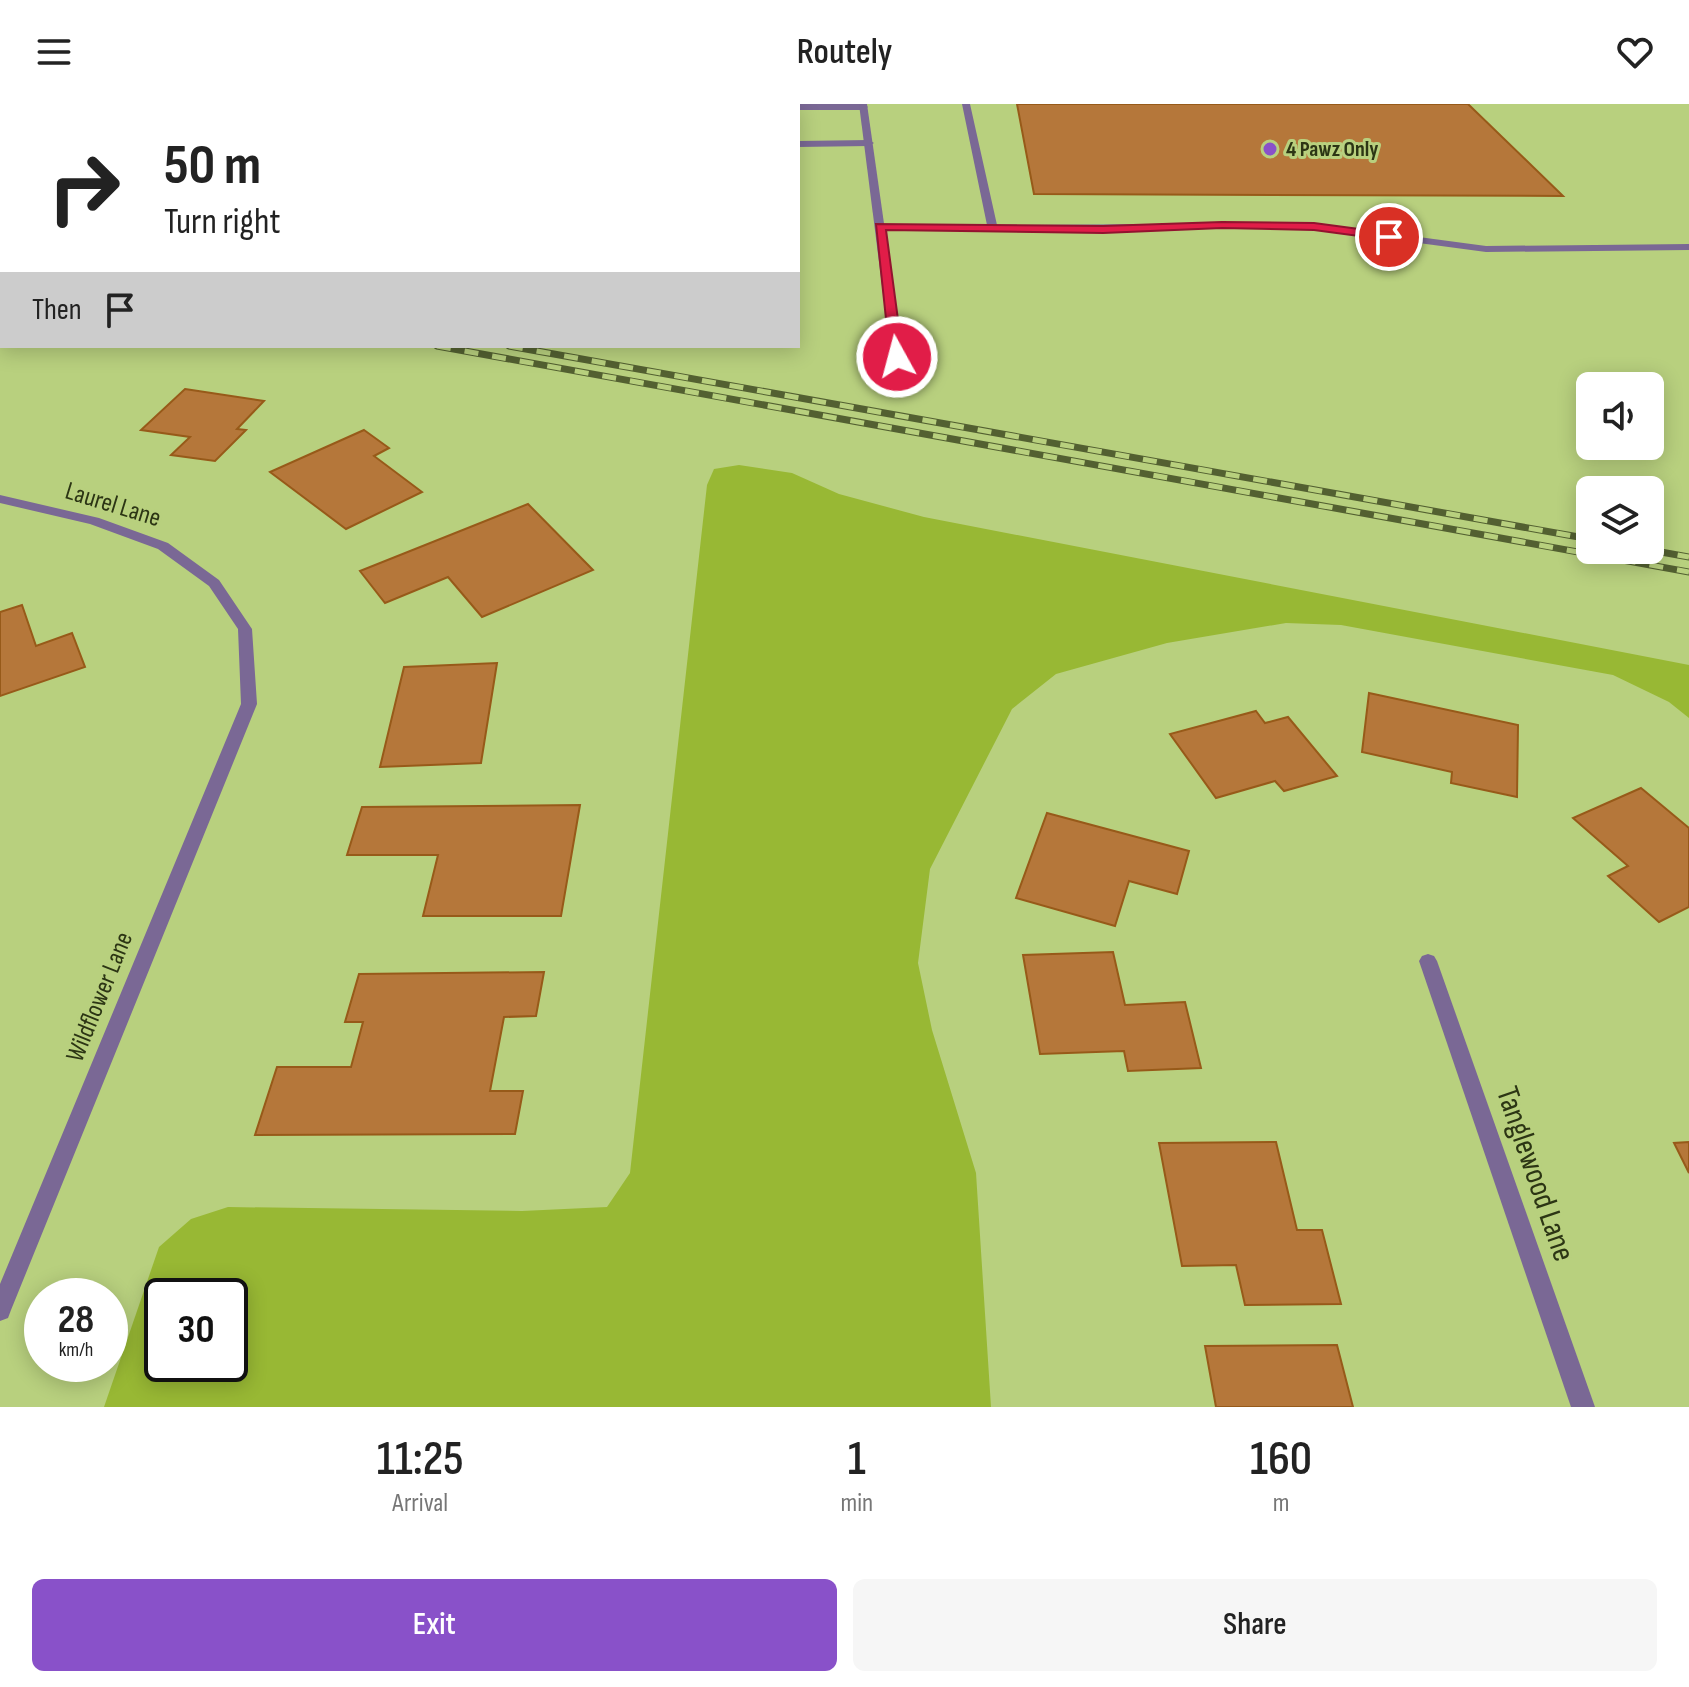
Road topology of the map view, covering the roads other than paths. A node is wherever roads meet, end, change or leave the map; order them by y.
1 (966, 104) edge
2 (864, 105) edge
3 (800, 107) edge
4 (869, 143) junction
5 (800, 144) edge
6 (880, 227) junction
7 (993, 228) junction
8 (1689, 247) edge
9 (897, 357) dead end
10 (0, 499) edge
11 (249, 704) joint
12 (1428, 961) dead end
13 (0, 1310) edge
14 (1583, 1407) edge

1 - 7 street
2 - 3 street
2 - 4 street
4 - 5 street
4 - 6 street
6 - 7 street
6 - 9 street
7 - 8 street
10 - 11 street, Laurel Lane
11 - 13 street, Wildflower Lane
12 - 14 street, Tanglewood Lane

